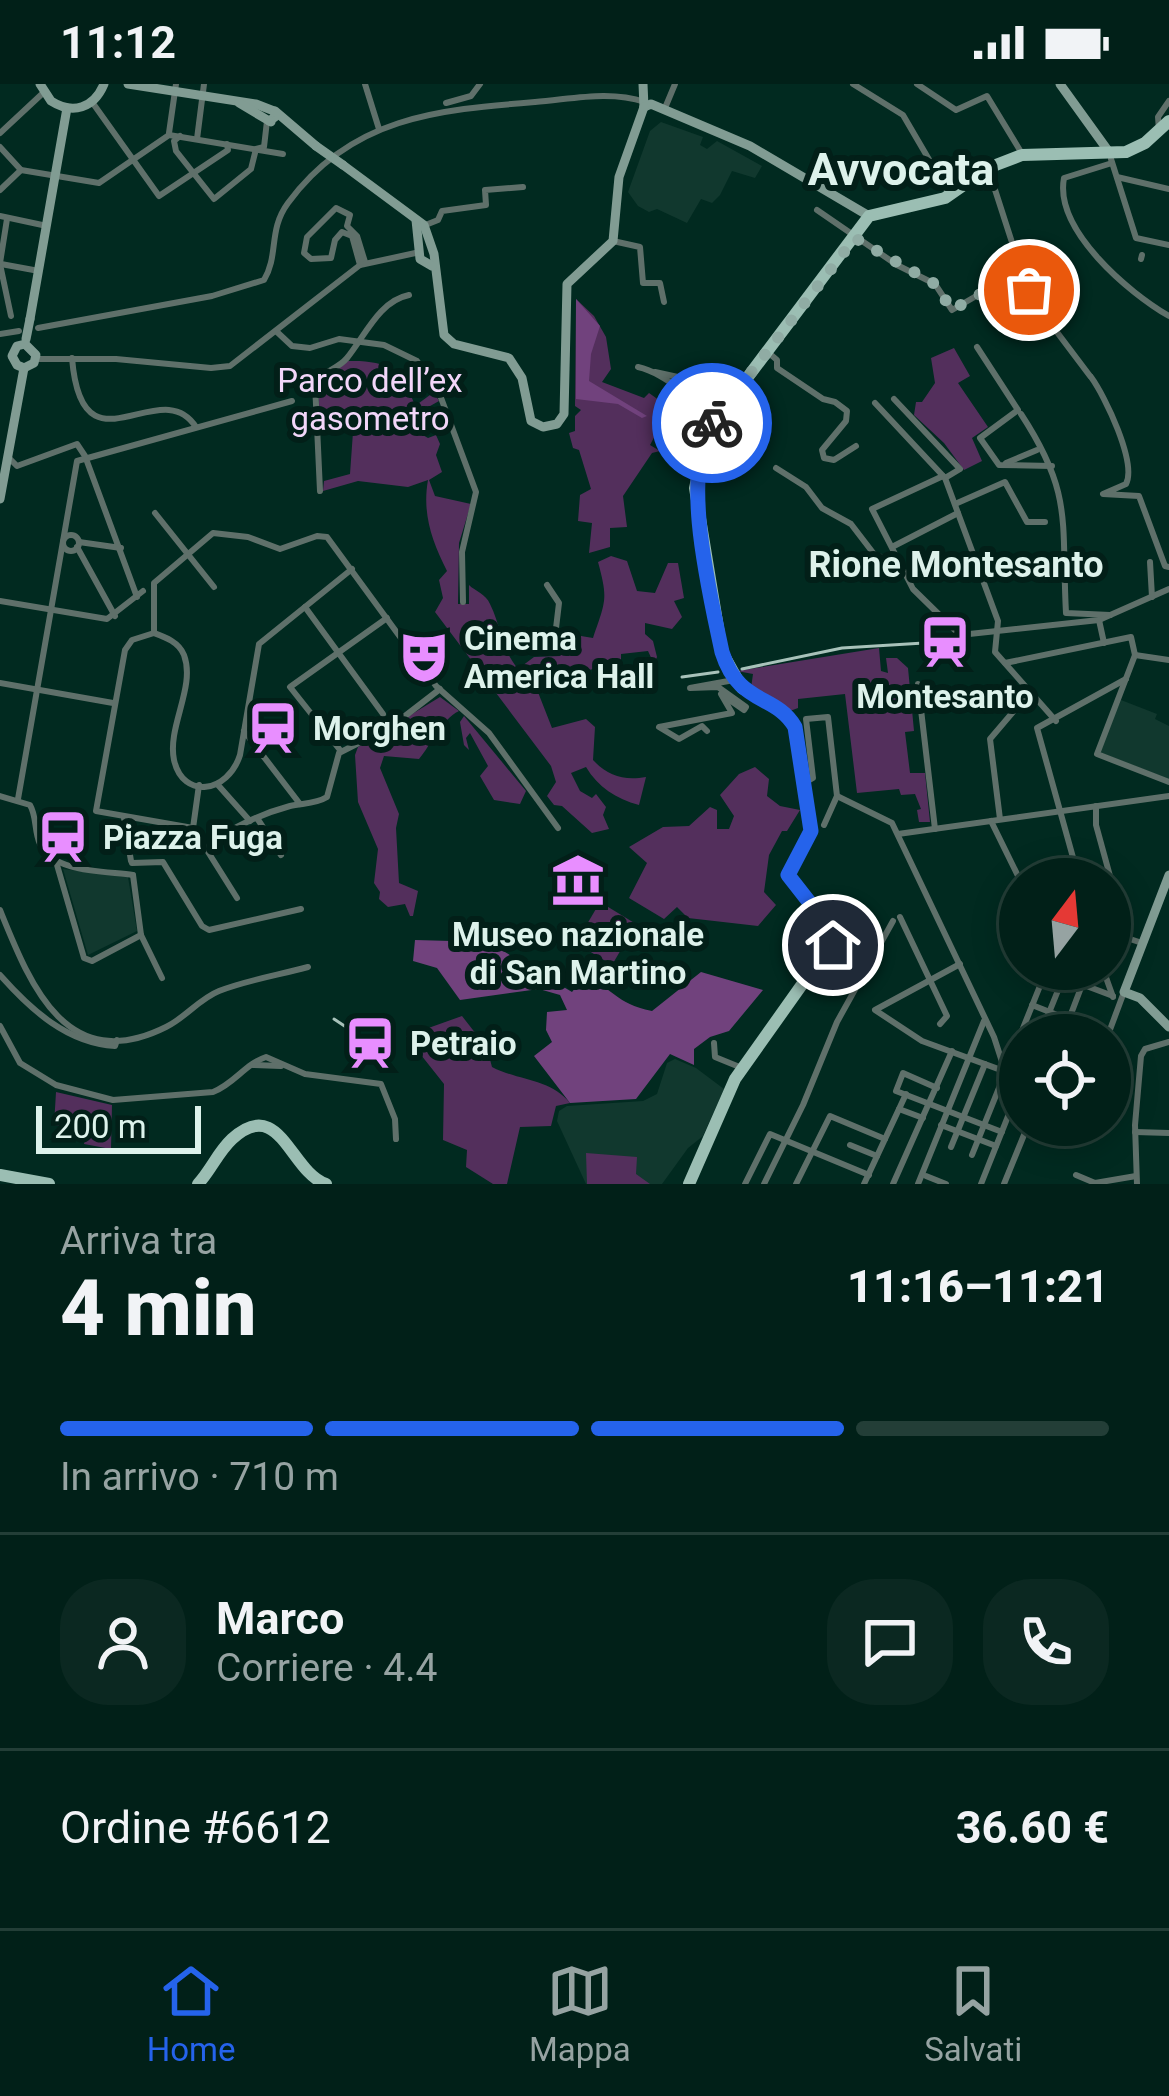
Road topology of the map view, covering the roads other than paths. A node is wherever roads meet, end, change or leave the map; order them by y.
1 (104, 84) edge
2 (128, 84) edge
3 (204, 84) edge
4 (365, 84) edge
5 (480, 84) edge
6 (643, 84) edge
7 (675, 84) edge
8 (853, 84) edge
9 (917, 84) edge
10 (1060, 84) edge
11 (42, 88) edge
12 (175, 88) edge
13 (204, 97) junction
14 (1169, 101) edge
15 (92, 102) junction
16 (446, 103) dead end
17 (67, 108) junction
18 (653, 110) junction
19 (269, 116) junction
20 (1167, 124) edge
21 (379, 129) junction
22 (0, 133) edge
23 (177, 135) junction
24 (197, 139) junction
25 (226, 144) junction
26 (0, 147) edge
27 (256, 149) junction
28 (283, 154) dead end
29 (1022, 155) junction
30 (1110, 158) junction
31 (133, 159) junction
32 (988, 168) junction
33 (21, 170) junction
34 (195, 174) junction
35 (56, 176) junction
36 (1117, 176) junction
37 (523, 187) dead end
38 (1169, 189) edge
39 (0, 190) edge
40 (950, 195) junction
41 (904, 208) junction
42 (817, 210) dead end
43 (869, 216) junction
44 (3, 218) edge
45 (47, 226) junction
46 (421, 227) junction
47 (858, 236) junction
48 (613, 242) junction
49 (1169, 245) edge
50 (425, 255) junction
51 (0, 264) edge
52 (363, 264) junction
53 (39, 271) junction
54 (410, 295) dead end
55 (1029, 295) junction
56 (664, 302) dead end
57 (4, 305) edge
58 (11, 316) dead end
59 (1169, 316) edge
60 (34, 323) junction
61 (276, 331) junction
62 (0, 334) edge
63 (23, 338) junction
64 (356, 341) junction
65 (977, 346) dead end
66 (767, 351) junction
67 (72, 358) junction
68 (7, 359) edge
69 (35, 359) junction
70 (638, 367) dead end
71 (24, 368) junction
72 (655, 372) junction
73 (737, 391) junction
74 (292, 401) dead end
75 (875, 403) dead end
76 (711, 407) dead end
77 (1020, 412) junction
78 (885, 413) junction
79 (196, 428) junction
80 (856, 446) dead end
81 (1040, 449) junction
82 (5, 453) edge
83 (82, 460) junction
84 (1000, 465) junction
85 (1052, 466) junction
86 (776, 468) dead end
87 (2, 473) edge
88 (944, 477) junction
89 (320, 491) dead end
90 (0, 499) edge
91 (955, 504) junction
92 (155, 513) dead end
93 (958, 513) junction
94 (1045, 522) dead end
95 (64, 541) junction
96 (78, 545) junction
97 (892, 547) junction
98 (121, 548) junction
99 (187, 555) junction
100 (1150, 562) dead end
101 (898, 564) junction
102 (1169, 567) edge
103 (352, 569) junction
104 (547, 585) dead end
105 (214, 586) dead end
106 (1169, 589) edge
107 (1152, 597) junction
108 (0, 601) edge
109 (463, 602) dead end
110 (305, 607) junction
111 (52, 610) junction
112 (1110, 615) junction
113 (116, 616) junction
114 (387, 618) junction
115 (1099, 620) junction
116 (999, 629) junction
117 (154, 633) junction
118 (1104, 643) junction
119 (571, 647) dead end
120 (338, 653) junction
121 (1135, 655) junction
122 (1169, 660) edge
123 (1007, 665) junction
124 (734, 679) junction
125 (1126, 680) junction
126 (0, 683) edge
127 (918, 684) dead end
128 (440, 689) junction
129 (38, 690) junction
130 (1030, 692) junction
131 (113, 703) junction
132 (383, 714) dead end
133 (1056, 721) junction
134 (244, 731) junction
135 (707, 731) dead end
136 (341, 751) junction
137 (806, 782) junction
138 (1169, 782) edge
139 (199, 785) junction
140 (218, 785) junction
141 (0, 796) edge
142 (837, 796) junction
143 (1169, 796) edge
144 (18, 799) junction
145 (301, 804) junction
146 (1096, 806) junction
147 (1060, 811) junction
148 (124, 818) junction
149 (254, 819) junction
150 (995, 820) junction
151 (824, 825) dead end
152 (193, 828) junction
153 (557, 828) dead end
154 (934, 829) junction
155 (898, 834) junction
156 (218, 838) dead end
157 (281, 856) dead end
158 (56, 858) junction
159 (1011, 858) edge
160 (1073, 858) edge
161 (131, 863) junction
162 (133, 875) junction
163 (1169, 875) edge
164 (237, 898) dead end
165 (301, 909) dead end
166 (0, 910) edge
167 (142, 935) junction
168 (1142, 944) junction
169 (959, 964) junction
170 (308, 967) dead end
171 (0, 975) edge
172 (162, 978) dead end
173 (929, 980) junction
174 (1044, 990) edge
175 (1054, 990) edge
176 (1097, 990) edge
177 (1115, 990) edge
178 (1119, 997) junction
179 (1032, 1005) junction
180 (1050, 1012) junction
181 (1029, 1014) edge
182 (1055, 1014) edge
183 (1114, 1014) edge
184 (986, 1018) junction
185 (940, 1024) dead end
186 (0, 1026) edge
187 (1169, 1027) edge
188 (118, 1040) junction
189 (1169, 1042) edge
190 (714, 1043) dead end
191 (952, 1052) junction
192 (999, 1052) edge
193 (968, 1058) junction
194 (985, 1064) junction
195 (742, 1068) junction
196 (999, 1069) edge
197 (937, 1088) junction
198 (999, 1088) edge
199 (997, 1093) joint
200 (906, 1094) junction
201 (930, 1104) junction
202 (899, 1109) junction
203 (947, 1110) junction
204 (963, 1117) junction
205 (923, 1118) junction
206 (941, 1125) junction
207 (984, 1125) junction
208 (999, 1131) edge
209 (957, 1132) junction
210 (1135, 1132) junction
211 (1169, 1133) edge
212 (396, 1139) dead end
213 (885, 1139) junction
214 (978, 1139) junction
215 (999, 1139) edge
216 (785, 1140) junction
217 (850, 1145) dead end
218 (996, 1146) junction
219 (1019, 1146) edge
220 (951, 1147) dead end
221 (813, 1152) junction
222 (972, 1155) dead end
223 (877, 1156) junction
224 (1076, 1174) dead end
225 (0, 1175) edge
226 (868, 1175) junction
227 (926, 1176) dead end
228 (1136, 1180) edge
229 (746, 1181) edge
230 (940, 1183) edge
231 (49, 1184) edge
232 (198, 1184) edge
233 (326, 1184) edge
234 (689, 1184) edge
235 (764, 1184) edge
236 (796, 1184) edge
237 (864, 1184) edge
238 (893, 1184) edge
239 (918, 1184) edge
240 (981, 1184) edge
241 (1004, 1184) edge
242 (1095, 1184) edge

1 - 15 street
2 - 12 street
3 - 13 street
4 - 21 street
5 - 16 street
6 - 18 street
7 - 18 street
8 - 40 street
9 - 29 street
10 - 30 street
11 - 17 street
11 - 22 street
12 - 13 street
12 - 23 street
13 - 19 street
13 - 24 street
14 - 20 street
15 - 17 street
15 - 31 street
17 - 35 street
18 - 21 street
18 - 43 street
18 - 48 street
19 - 27 street
19 - 46 street, bridge
20 - 30 main road
21 - 60 street
23 - 24 street
23 - 31 street
23 - 34 street
24 - 25 street
25 - 27 street
25 - 34 street
26 - 33 street
27 - 28 street
27 - 34 street
29 - 30 main road
29 - 32 main road
30 - 36 street
30 - 59 street
31 - 34 street
31 - 35 street
32 - 40 main road
32 - 55 street
33 - 35 street
33 - 39 street
35 - 45 street
36 - 38 street
36 - 49 street
37 - 46 street
40 - 41 main road
41 - 43 main road
41 - 47 main road
42 - 47 street
43 - 47 main road
44 - 45 street
44 - 51 street
45 - 53 street
46 - 50 street
47 - 55 street
47 - 66 main road
48 - 50 street
48 - 56 street
50 - 52 street
51 - 53 street
51 - 57 street
52 - 52 street
52 - 61 street
53 - 60 street
54 - 64 street
55 - 102 street
57 - 58 street
60 - 63 street, bridge
61 - 64 street
61 - 67 street
62 - 63 street
63 - 68 street
63 - 69 street
64 - 89 street
64 - 109 street
65 - 77 street
66 - 73 main road
66 - 80 street
67 - 69 street
67 - 79 street
68 - 71 street
69 - 71 street
70 - 72 street
71 - 82 street
72 - 73 street
72 - 76 street
73 - 124 main road
74 - 79 street
75 - 78 street
77 - 81 street
77 - 84 street
78 - 88 street
78 - 88 street
79 - 83 street
81 - 84 street
81 - 85 street
82 - 83 street
82 - 87 street
83 - 95 street
83 - 98 street
84 - 85 street
85 - 112 street
86 - 101 street
87 - 90 street
88 - 91 street
88 - 97 street
91 - 93 street
91 - 94 street
92 - 99 street
93 - 97 street
93 - 116 street
95 - 96 street
95 - 111 street
96 - 98 street
96 - 113 street
97 - 101 street
98 - 113 street
99 - 103 street
99 - 105 street
99 - 117 street
100 - 107 street
101 - 116 street
103 - 110 street
103 - 114 street
104 - 119 street
106 - 107 street
107 - 112 street
108 - 111 street
110 - 120 street
110 - 134 street
111 - 113 street
111 - 129 street
112 - 115 street
114 - 120 street
114 - 128 street
115 - 116 street
115 - 118 street
116 - 123 street
117 - 131 street
117 - 139 street
118 - 121 street
118 - 123 street
120 - 132 street
120 - 136 street
121 - 122 street
121 - 125 street
123 - 130 street
124 - 135 street
124 - 137 main road
125 - 133 street
125 - 138 street
126 - 129 street
127 - 154 street
128 - 136 street
128 - 153 street
129 - 131 street
129 - 144 street
130 - 133 street
130 - 150 street
131 - 148 street
133 - 147 street
134 - 140 street
134 - 145 street
136 - 145 street
137 - 142 street
137 - 195 main road
139 - 140 street
139 - 152 street
140 - 149 street
141 - 144 street
142 - 151 street
142 - 155 street
143 - 146 street
144 - 158 street
145 - 149 street
146 - 147 street
146 - 168 street
147 - 150 street
147 - 160 street
148 - 152 street
148 - 161 street
149 - 156 street
149 - 157 street
150 - 154 street
150 - 159 street
152 - 164 street
154 - 155 street
155 - 169 street
158 - 162 street
158 - 167 street
161 - 162 street
161 - 165 street
162 - 167 street
163 - 168 street
166 - 188 street
167 - 172 street
168 - 178 street
169 - 173 street
169 - 184 street
170 - 188 street
171 - 188 street
173 - 185 street
173 - 191 street
173 - 216 street
174 - 179 street
175 - 180 street
176 - 178 street
177 - 178 street
178 - 183 street
178 - 187 street
179 - 180 street
179 - 181 street
180 - 182 street
184 - 192 street
184 - 193 street
186 - 212 street
189 - 210 street
190 - 195 street
191 - 193 street
191 - 197 street
193 - 194 street
193 - 203 street
194 - 196 street
194 - 204 street
195 - 234 main road
197 - 200 street
197 - 201 street
198 - 199 street
199 - 207 street
200 - 201 street
200 - 202 street
201 - 203 street
201 - 205 street
202 - 205 street
202 - 213 street
203 - 204 street
203 - 206 street
204 - 207 street
204 - 209 street
205 - 238 street
206 - 209 street
206 - 239 street
207 - 208 street
207 - 214 street
209 - 214 street
209 - 220 street
210 - 211 street
210 - 228 street
213 - 221 street
213 - 223 street
214 - 218 street
214 - 222 street
215 - 218 street
216 - 221 street
216 - 229 street
216 - 235 street
217 - 223 street
218 - 240 street
219 - 241 street
221 - 226 street
221 - 236 street
223 - 226 street
224 - 242 street
225 - 231 main road
226 - 237 street
227 - 230 street
228 - 242 street
229 - 235 street
232 - 233 main road

